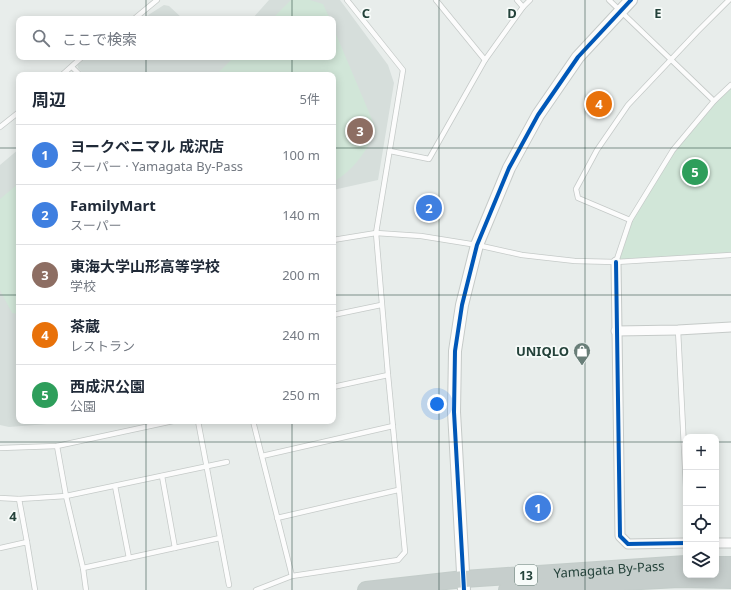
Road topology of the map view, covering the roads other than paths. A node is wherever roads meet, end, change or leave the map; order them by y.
1 (157, 0) edge
2 (346, 0) edge
3 (436, 0) edge
4 (517, 0) edge
5 (530, 0) edge
6 (609, 0) edge
7 (631, 0) edge
8 (729, 0) edge
9 (523, 7) junction
10 (620, 11) junction
11 (138, 16) edge
12 (79, 60) edge
13 (485, 60) junction
14 (671, 60) junction
15 (72, 67) junction
16 (66, 72) edge
17 (77, 72) edge
18 (731, 85) edge
19 (714, 101) junction
20 (16, 114) edge
21 (0, 127) edge
22 (390, 151) junction
23 (630, 220) junction
24 (376, 233) junction
25 (336, 240) edge
26 (477, 245) junction
27 (731, 255) edge
28 (616, 262) junction
29 (381, 305) junction
30 (336, 314) edge
31 (731, 327) edge
32 (678, 330) junction
33 (616, 331) junction
34 (388, 375) junction
35 (336, 386) edge
36 (157, 424) edge
37 (199, 424) edge
38 (253, 424) edge
39 (147, 426) joint
40 (393, 426) junction
41 (57, 446) junction
42 (0, 448) edge
43 (262, 456) junction
44 (228, 462) dead end
45 (206, 466) junction
46 (685, 470) edge
47 (162, 476) junction
48 (115, 486) junction
49 (398, 490) junction
50 (66, 496) junction
51 (0, 498) edge
52 (18, 499) junction
53 (277, 518) junction
54 (220, 538) junction
55 (27, 542) junction
56 (683, 543) edge
57 (719, 543) edge
58 (731, 543) edge
59 (0, 548) edge
60 (175, 548) junction
61 (129, 558) junction
62 (683, 564) edge
63 (719, 565) edge
64 (731, 565) edge
65 (83, 568) junction
66 (292, 576) junction
67 (731, 580) edge
68 (229, 584) dead end
69 (464, 585) edge
70 (35, 590) edge
71 (86, 590) edge
72 (256, 590) edge
73 (366, 590) edge
74 (507, 590) edge

1 - 11 lane
2 - 22 lane
3 - 13 lane
4 - 9 lane
5 - 9 lane
6 - 10 lane
7 - 10 street
8 - 14 lane
9 - 13 lane
10 - 14 lane
10 - 26 street
12 - 15 lane
13 - 22 lane
14 - 19 lane
14 - 23 lane
15 - 16 lane
15 - 17 lane
18 - 19 lane
19 - 23 lane
20 - 21 lane
22 - 24 lane
23 - 28 lane
24 - 25 lane
24 - 26 lane
24 - 29 lane
26 - 28 lane
26 - 69 street
27 - 28 lane
28 - 33 street
29 - 30 lane
29 - 34 lane
31 - 32 street
32 - 33 street
32 - 46 lane
33 - 56 street
34 - 35 lane
34 - 40 lane
36 - 39 lane
37 - 45 lane
38 - 43 lane
39 - 41 lane
40 - 43 lane
40 - 49 lane
41 - 42 lane
41 - 50 lane
43 - 53 lane
44 - 45 lane
45 - 47 lane
45 - 54 lane
47 - 48 lane
47 - 60 lane
48 - 50 lane
48 - 61 lane
49 - 53 lane
49 - 66 lane
50 - 52 lane
50 - 65 lane
51 - 52 lane
52 - 55 lane
53 - 66 lane
54 - 60 lane
54 - 68 lane
55 - 59 lane
55 - 70 lane
57 - 58 street
60 - 61 lane
61 - 65 lane
62 - 69 highway, Yamagata By-Pass / 13
63 - 64 highway
65 - 71 lane
66 - 72 lane
67 - 74 highway, Yamagata By-Pass / 13
69 - 73 highway, Yamagata By-Pass / 13

